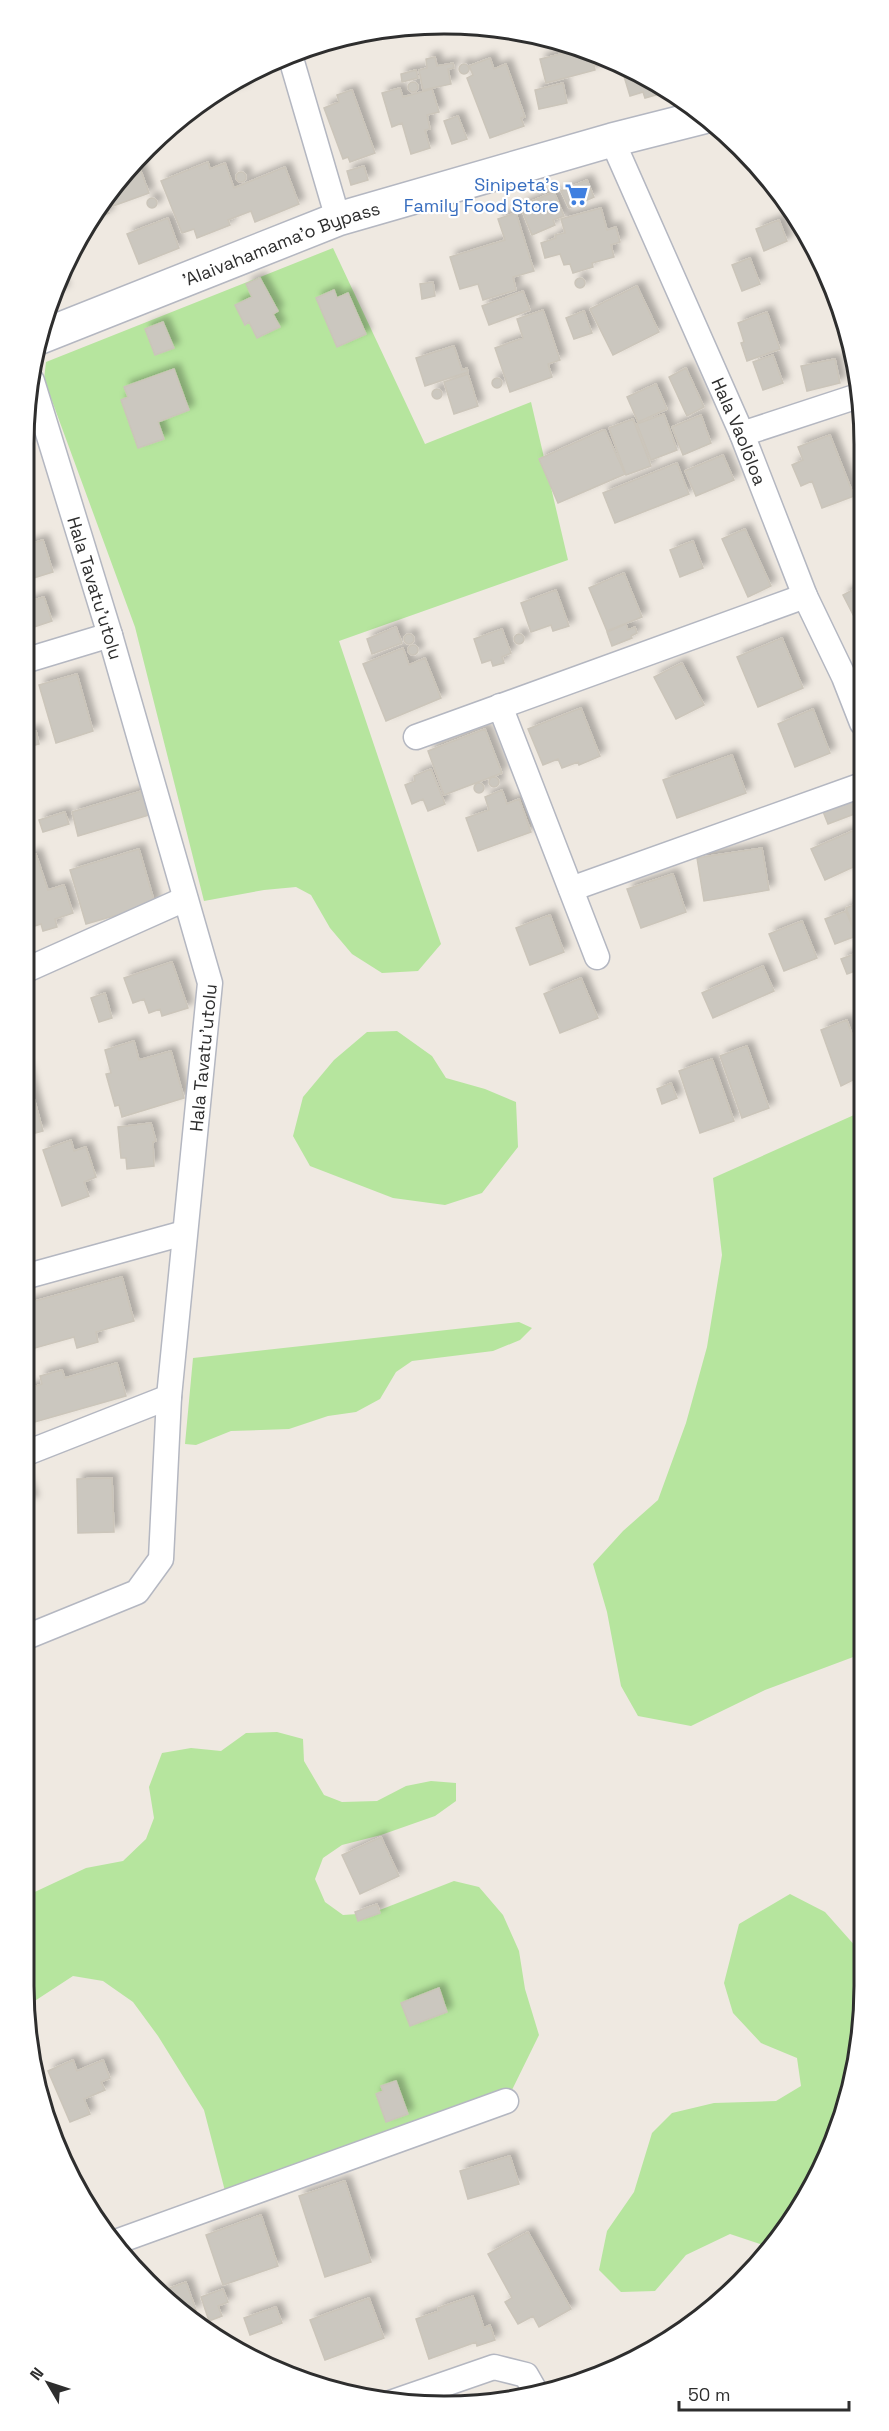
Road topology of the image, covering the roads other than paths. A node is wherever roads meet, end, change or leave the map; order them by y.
1 (293, 64) edge
2 (694, 119) edge
3 (612, 140) junction
4 (338, 219) junction
5 (49, 333) edge
6 (37, 398) edge
7 (852, 398) edge
8 (742, 434) junction
9 (805, 596) junction
10 (110, 635) junction
11 (34, 658) edge
12 (853, 672) edge
13 (500, 706) junction
14 (416, 737) dead end
15 (854, 788) edge
16 (571, 889) junction
17 (185, 899) junction
18 (597, 957) dead end
19 (34, 967) edge
20 (184, 1233) junction
21 (34, 1274) edge
22 (169, 1397) junction
23 (34, 1450) edge
24 (34, 1634) edge
25 (506, 2101) dead end
26 (122, 2240) edge
27 (533, 2387) edge
28 (412, 2395) edge

1 - 4 street
2 - 3 main road, 'Alaivahamama'o Bypass
3 - 4 main road, 'Alaivahamama'o Bypass
3 - 8 street, Hala Vaolōloa
4 - 5 main road, 'Alaivahamama'o Bypass
6 - 10 street, Hala Tavatu'utolu
7 - 8 street
8 - 9 street, Hala Vaolōloa
9 - 12 street, Hala Vaolōloa
9 - 13 street
10 - 11 street
10 - 17 street, Hala Tavatu'utolu
13 - 14 street
13 - 16 street
15 - 16 street
16 - 18 street
17 - 19 street
17 - 20 street, Hala Tavatu'utolu
20 - 21 street
20 - 22 street, Hala Tavatu'utolu
22 - 23 street
22 - 24 street, Hala Tavatu'utolu
25 - 26 street
27 - 28 street

